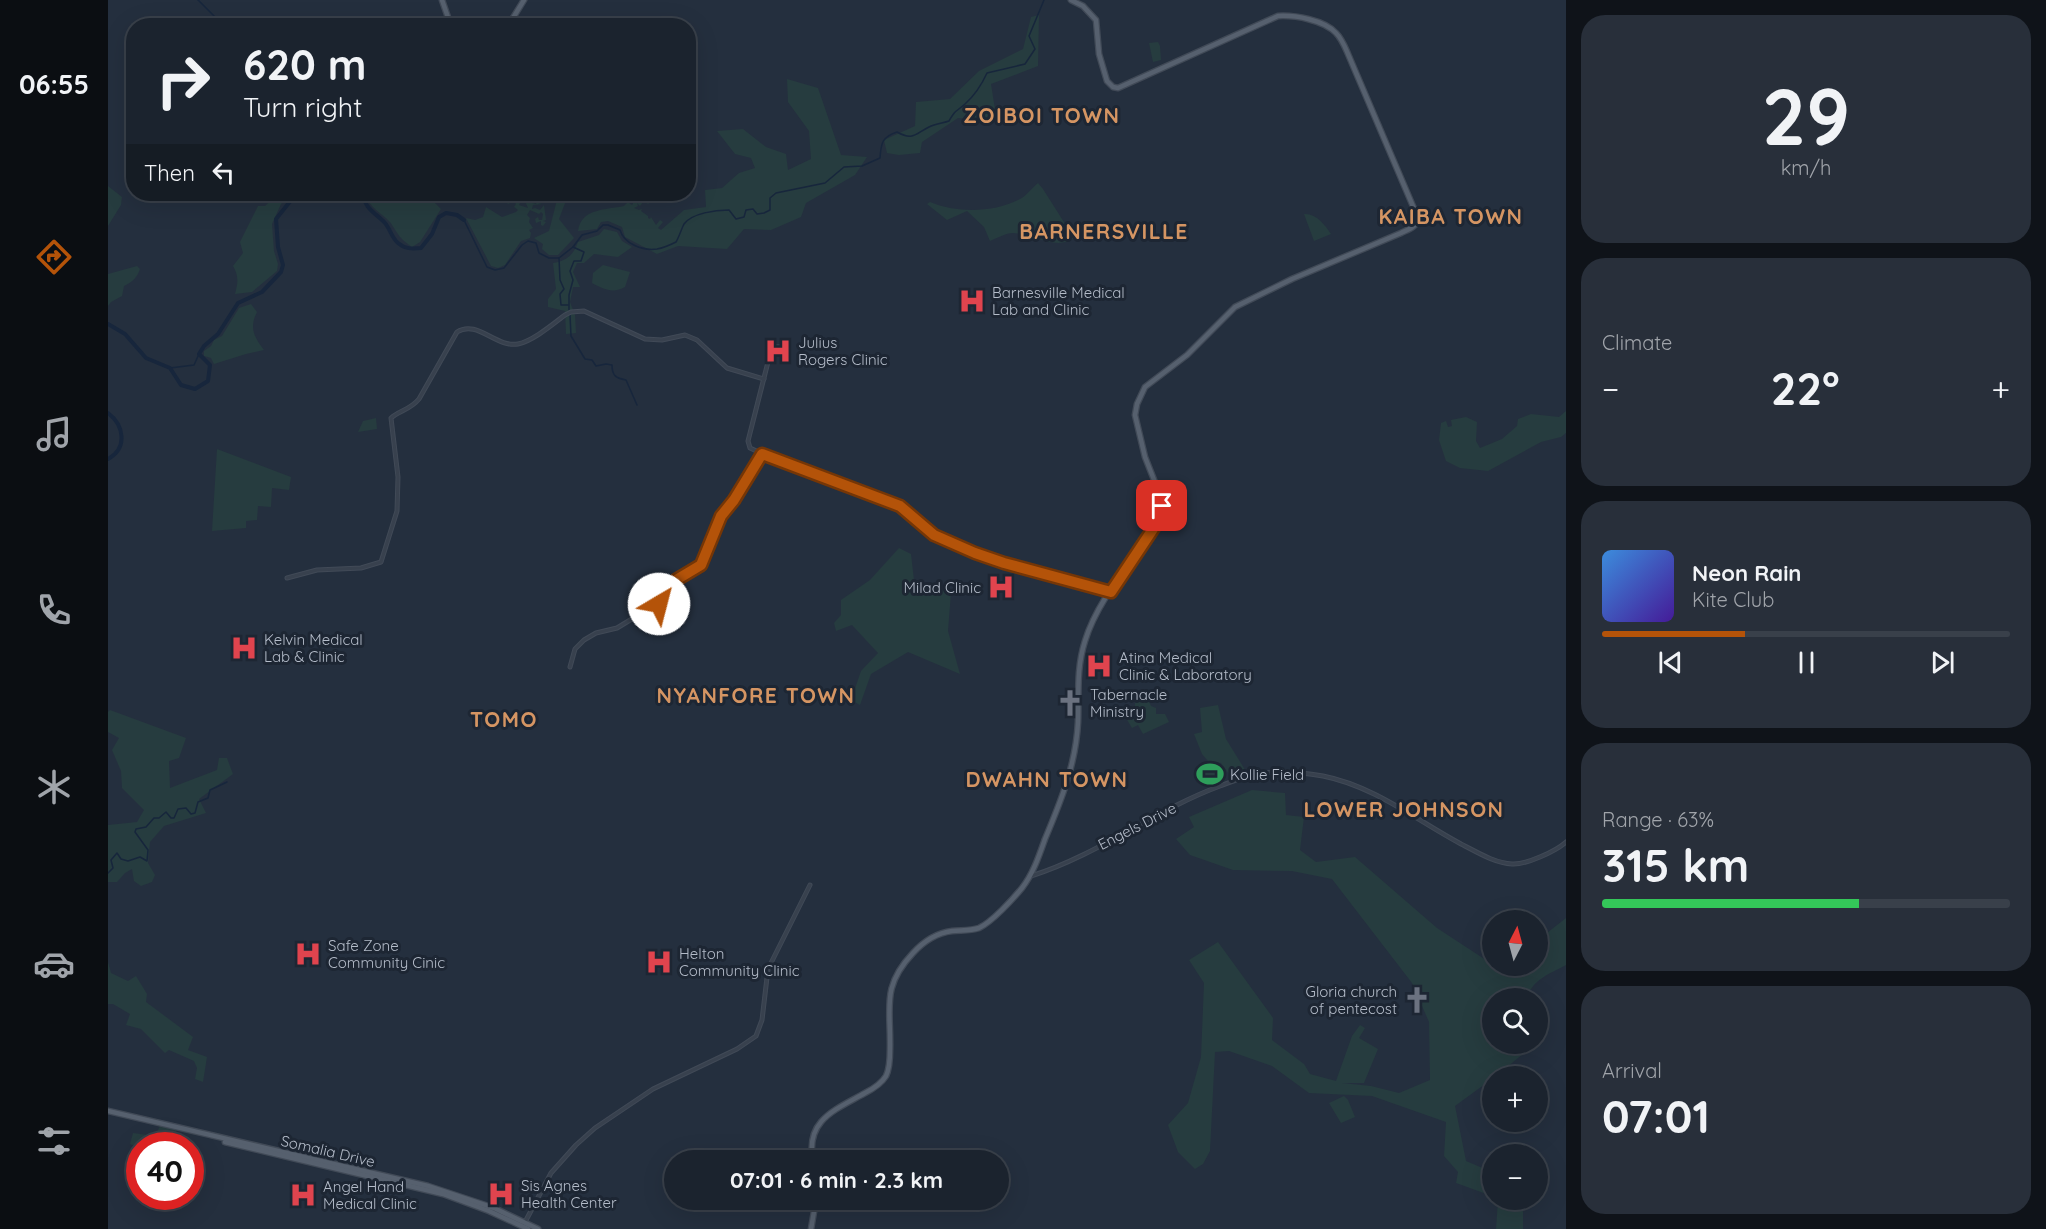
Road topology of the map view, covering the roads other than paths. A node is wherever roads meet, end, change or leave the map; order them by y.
1 (442, 0) edge
2 (524, 0) edge
3 (1071, 0) edge
4 (448, 18) edge
5 (513, 18) edge
6 (780, 347) dead end
7 (764, 379) junction
8 (762, 454) junction
9 (287, 578) dead end
10 (1111, 592) junction
11 (570, 667) dead end
12 (1566, 842) edge
13 (1030, 876) junction
14 (810, 885) dead end
15 (108, 1113) edge
16 (811, 1150) edge
17 (814, 1210) edge
18 (525, 1225) edge
19 (538, 1229) edge
20 (811, 1229) edge

1 - 4 main road
2 - 5 main road
3 - 10 main road
6 - 7 street
7 - 8 street
7 - 9 street
8 - 10 street
8 - 11 street
10 - 13 main road
12 - 13 street, Engels Drive
13 - 16 main road
14 - 18 street
15 - 18 main road, Somalia Drive
17 - 20 main road
18 - 19 main road, Somalia Drive

